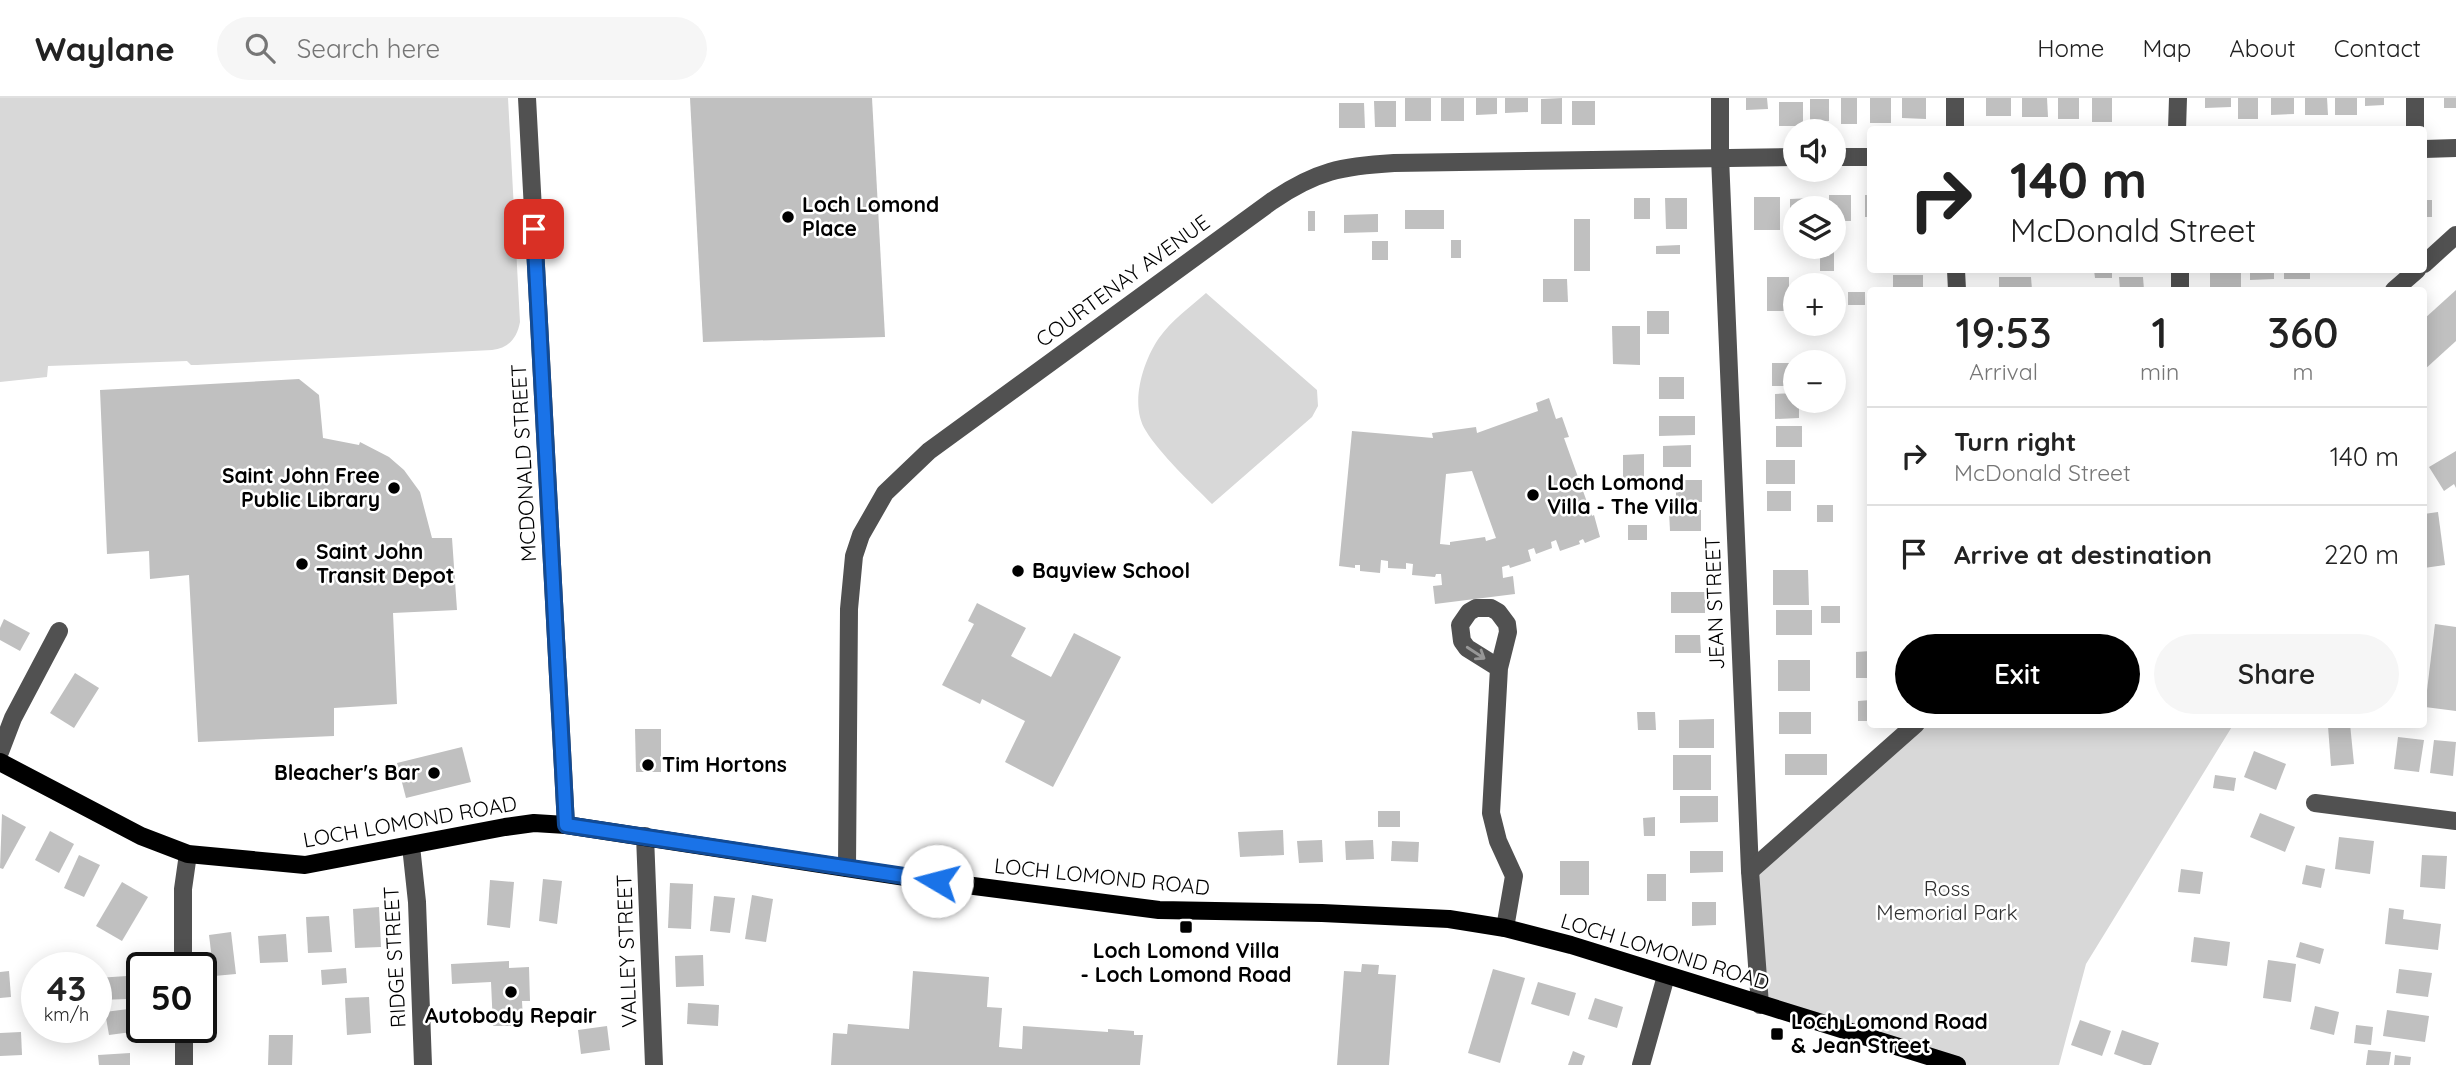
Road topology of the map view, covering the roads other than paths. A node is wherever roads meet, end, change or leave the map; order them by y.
1 (527, 98) edge
2 (1720, 98) edge
3 (1955, 98) edge
4 (2178, 98) edge
5 (2415, 98) edge
6 (1955, 126) edge
7 (2177, 126) edge
8 (2415, 126) edge
9 (2456, 148) edge
10 (2427, 149) edge
11 (1720, 157) junction
12 (1783, 157) edge
13 (1846, 157) edge
14 (1867, 157) edge
15 (2456, 235) edge
16 (2427, 261) edge
17 (2414, 273) edge
18 (2397, 287) edge
19 (59, 631) dead end
20 (1499, 667) dead end
21 (1911, 728) edge
22 (0, 752) edge
23 (0, 762) edge
24 (2315, 803) dead end
25 (2456, 821) edge
26 (566, 825) junction
27 (645, 836) junction
28 (411, 846) junction
29 (188, 854) junction
30 (847, 868) junction
31 (1750, 871) junction
32 (1505, 929) junction
33 (183, 952) edge
34 (1665, 976) junction
35 (1760, 1005) junction
36 (184, 1043) edge
37 (184, 1065) edge
38 (423, 1065) edge
39 (654, 1065) edge
40 (1641, 1065) edge
41 (1957, 1065) edge

1 - 26 street, MCDONALD STREET
2 - 11 street, JEAN STREET
3 - 6 street
4 - 7 street
5 - 8 street
9 - 10 street
11 - 12 street, COURTENAY AVENUE
11 - 30 street, COURTENAY AVENUE
11 - 31 street, JEAN STREET
13 - 14 street
15 - 16 street
17 - 18 street
19 - 22 street
20 - 32 street
21 - 31 street
23 - 29 main road, LOCH LOMOND ROAD
24 - 25 street
26 - 27 main road, LOCH LOMOND ROAD
26 - 28 main road, LOCH LOMOND ROAD
27 - 30 main road, LOCH LOMOND ROAD
27 - 39 street, VALLEY STREET
28 - 29 main road, LOCH LOMOND ROAD
28 - 38 street, RIDGE STREET
29 - 33 street
30 - 32 main road, LOCH LOMOND ROAD
31 - 35 street, JEAN STREET
32 - 34 main road, LOCH LOMOND ROAD
34 - 35 main road, LOCH LOMOND ROAD
34 - 40 street
35 - 41 main road, LOCH LOMOND ROAD
36 - 37 street

